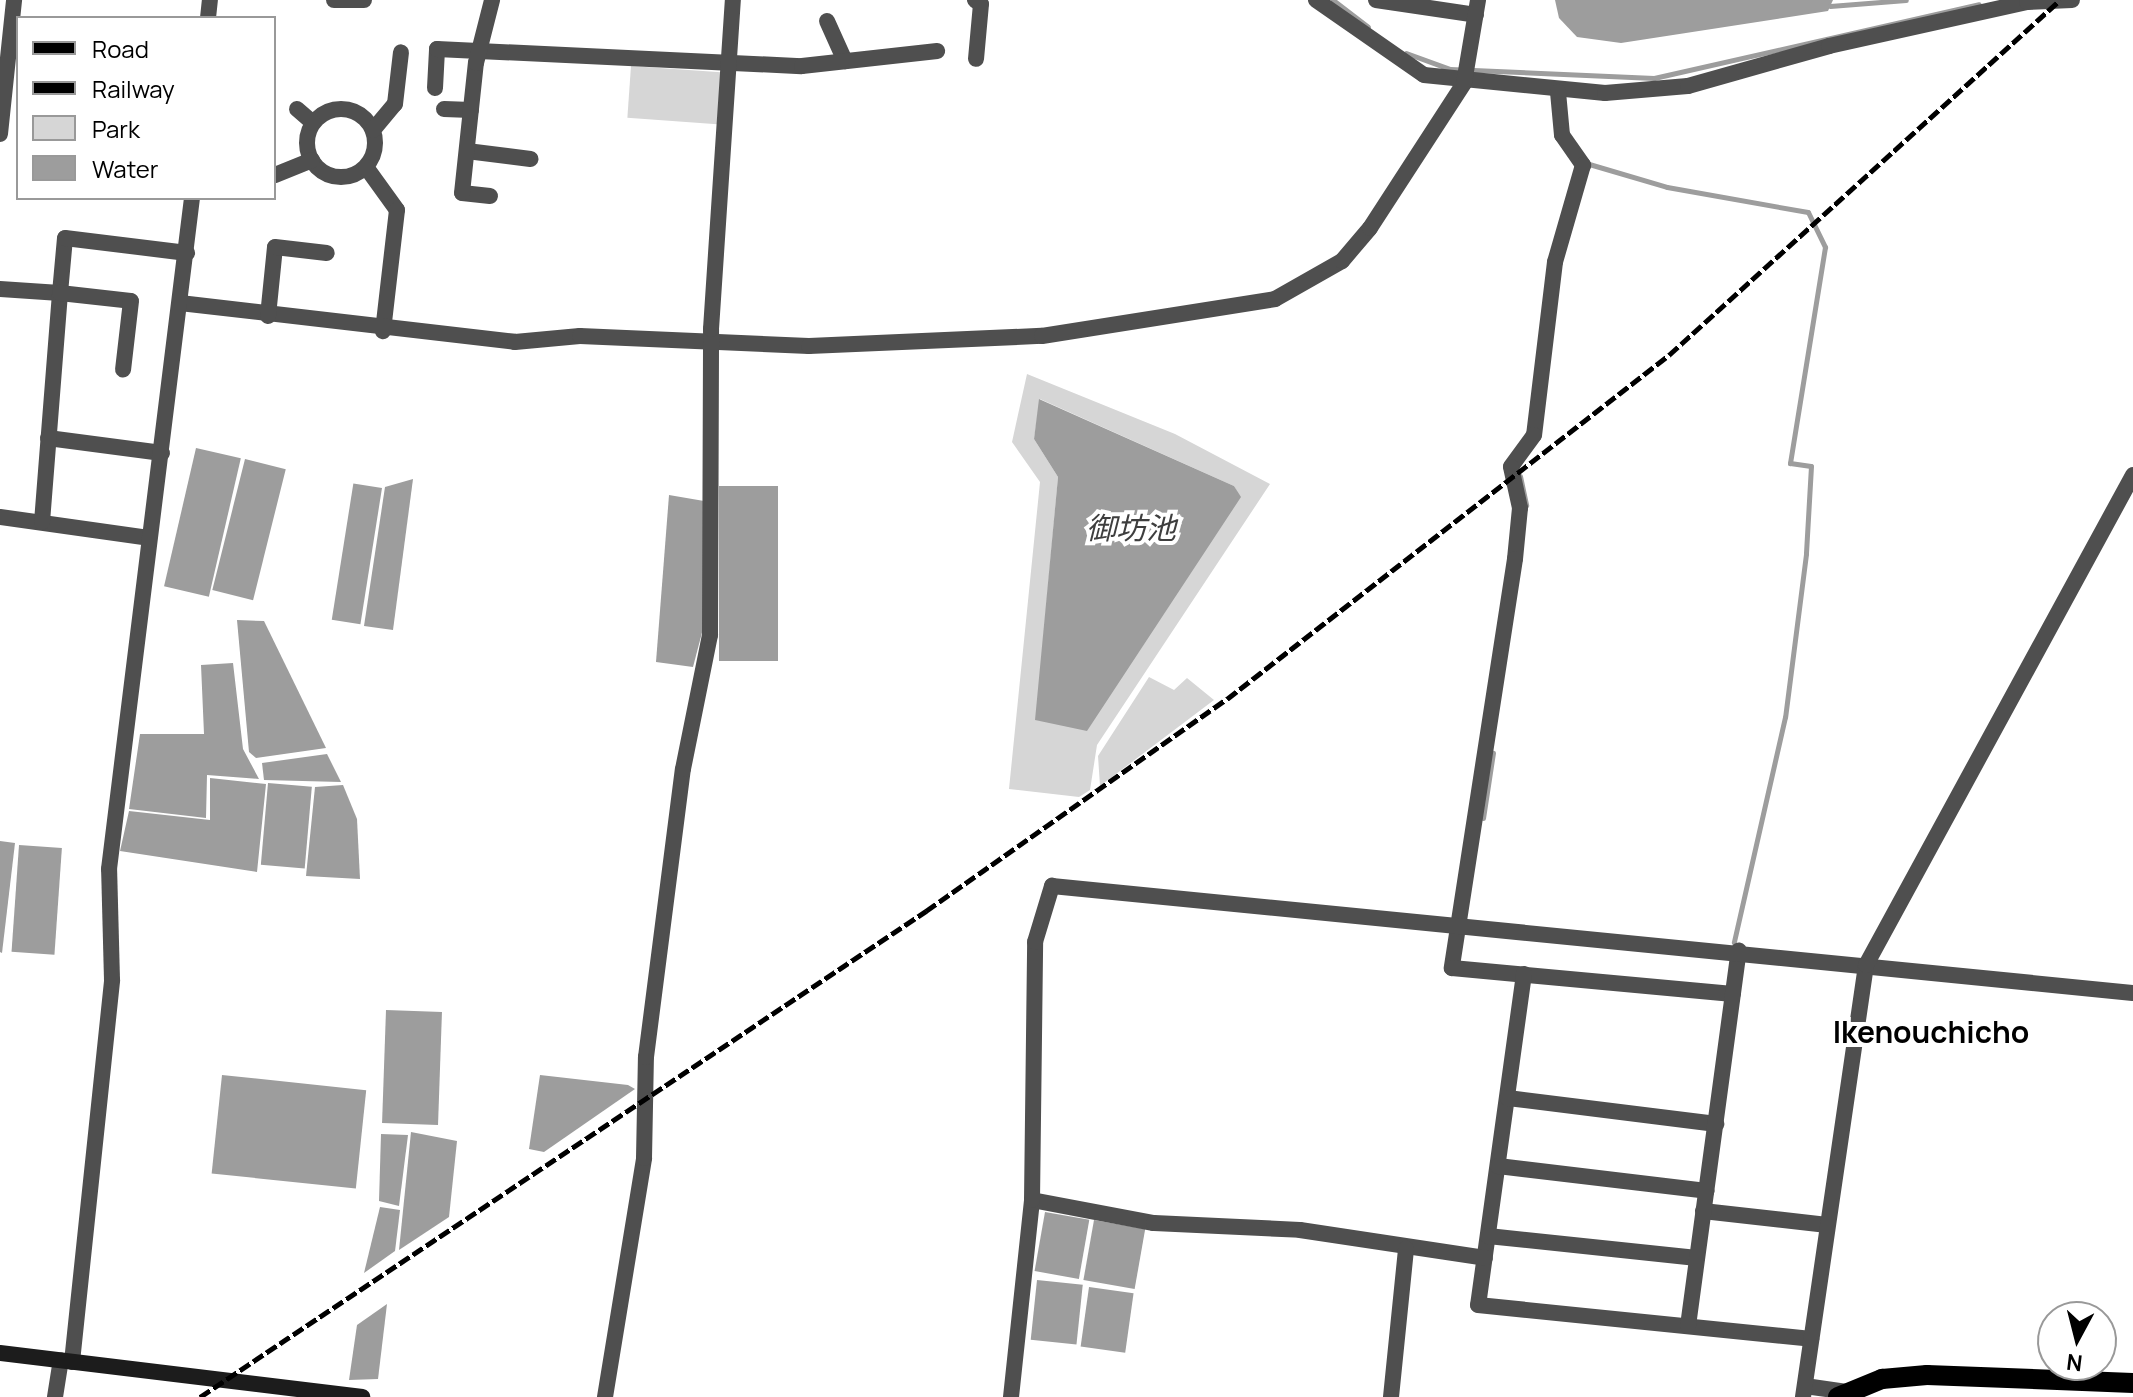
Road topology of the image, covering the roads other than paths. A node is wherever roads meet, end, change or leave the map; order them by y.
1 (14, 0) edge
2 (334, 0) edge
3 (364, 0) edge
4 (492, 0) edge
5 (733, 0) edge
6 (975, 0) edge
7 (1316, 0) edge
8 (1376, 0) edge
9 (2072, 0) edge
10 (1477, 7) edge
11 (827, 21) dead end
12 (15, 27) edge
13 (481, 51) junction
14 (937, 51) dead end
15 (401, 52) dead end
16 (976, 59) dead end
17 (845, 61) junction
18 (734, 66) junction
19 (1467, 75) junction
20 (435, 88) dead end
21 (1558, 92) junction
22 (297, 109) dead end
23 (444, 109) dead end
24 (471, 110) junction
25 (313, 123) junction
26 (373, 130) junction
27 (0, 134) edge
28 (467, 151) junction
29 (530, 159) dead end
30 (312, 160) junction
31 (366, 167) junction
32 (276, 175) edge
33 (490, 196) dead end
34 (192, 200) edge
35 (187, 253) junction
36 (327, 253) dead end
37 (0, 289) edge
38 (60, 293) junction
39 (180, 303) junction
40 (268, 316) junction
41 (383, 331) junction
42 (711, 344) junction
43 (123, 370) dead end
44 (48, 438) junction
45 (162, 453) junction
46 (2132, 479) edge
47 (0, 517) edge
48 (42, 522) junction
49 (149, 538) junction
50 (1457, 926) junction
51 (1739, 950) junction
52 (1866, 965) junction
53 (1524, 974) junction
54 (2133, 993) edge
55 (1733, 994) junction
56 (1508, 1098) junction
57 (1716, 1124) junction
58 (1498, 1166) junction
59 (1707, 1191) junction
60 (1032, 1200) junction
61 (1703, 1211) junction
62 (1827, 1225) junction
63 (1488, 1236) junction
64 (1406, 1249) junction
65 (1485, 1258) junction
66 (1697, 1258) junction
67 (1688, 1326) junction
68 (1811, 1339) junction
69 (0, 1353) edge
70 (66, 1361) junction
71 (2133, 1383) edge
72 (1804, 1391) edge
73 (1842, 1394) edge
74 (334, 1395) edge
75 (55, 1397) edge
76 (362, 1397) edge
77 (605, 1397) edge
78 (1011, 1397) edge
79 (1391, 1397) edge

1 - 12 street
2 - 3 street
4 - 13 street
5 - 18 street
6 - 16 street
7 - 19 street
8 - 10 street
9 - 21 street
10 - 19 street
11 - 17 street
12 - 27 street
13 - 18 street
13 - 20 street
13 - 24 street
14 - 17 street
15 - 26 street
17 - 18 street
18 - 42 street
19 - 21 street
19 - 42 street
21 - 50 street
22 - 25 street
23 - 24 street
24 - 28 street
25 - 26 street
25 - 30 street
26 - 31 street
28 - 29 street
28 - 33 street
30 - 31 street
30 - 32 street
31 - 41 street
34 - 35 street
35 - 38 street
35 - 39 street
36 - 40 street
37 - 38 street
38 - 43 street
38 - 44 street
39 - 40 street
39 - 45 street
40 - 41 street
41 - 42 street
42 - 77 street
44 - 45 street
44 - 48 street
45 - 49 street
46 - 52 street
47 - 48 street
48 - 49 street
49 - 70 street
50 - 51 street
50 - 53 street
50 - 60 street
51 - 52 street
51 - 55 street
52 - 54 street
52 - 62 street
53 - 55 street
53 - 56 street
55 - 57 street
56 - 57 street
56 - 58 street
57 - 59 street
58 - 59 street
58 - 63 street
59 - 61 street
60 - 64 street
60 - 78 street
61 - 62 street
61 - 66 street
62 - 68 street
63 - 65 street
63 - 66 street
64 - 65 street
64 - 79 street
65 - 67 street
66 - 67 street
67 - 68 street
68 - 72 street
69 - 70 main road
70 - 74 main road
70 - 75 street
71 - 73 main road
72 - 73 street
74 - 76 main road

